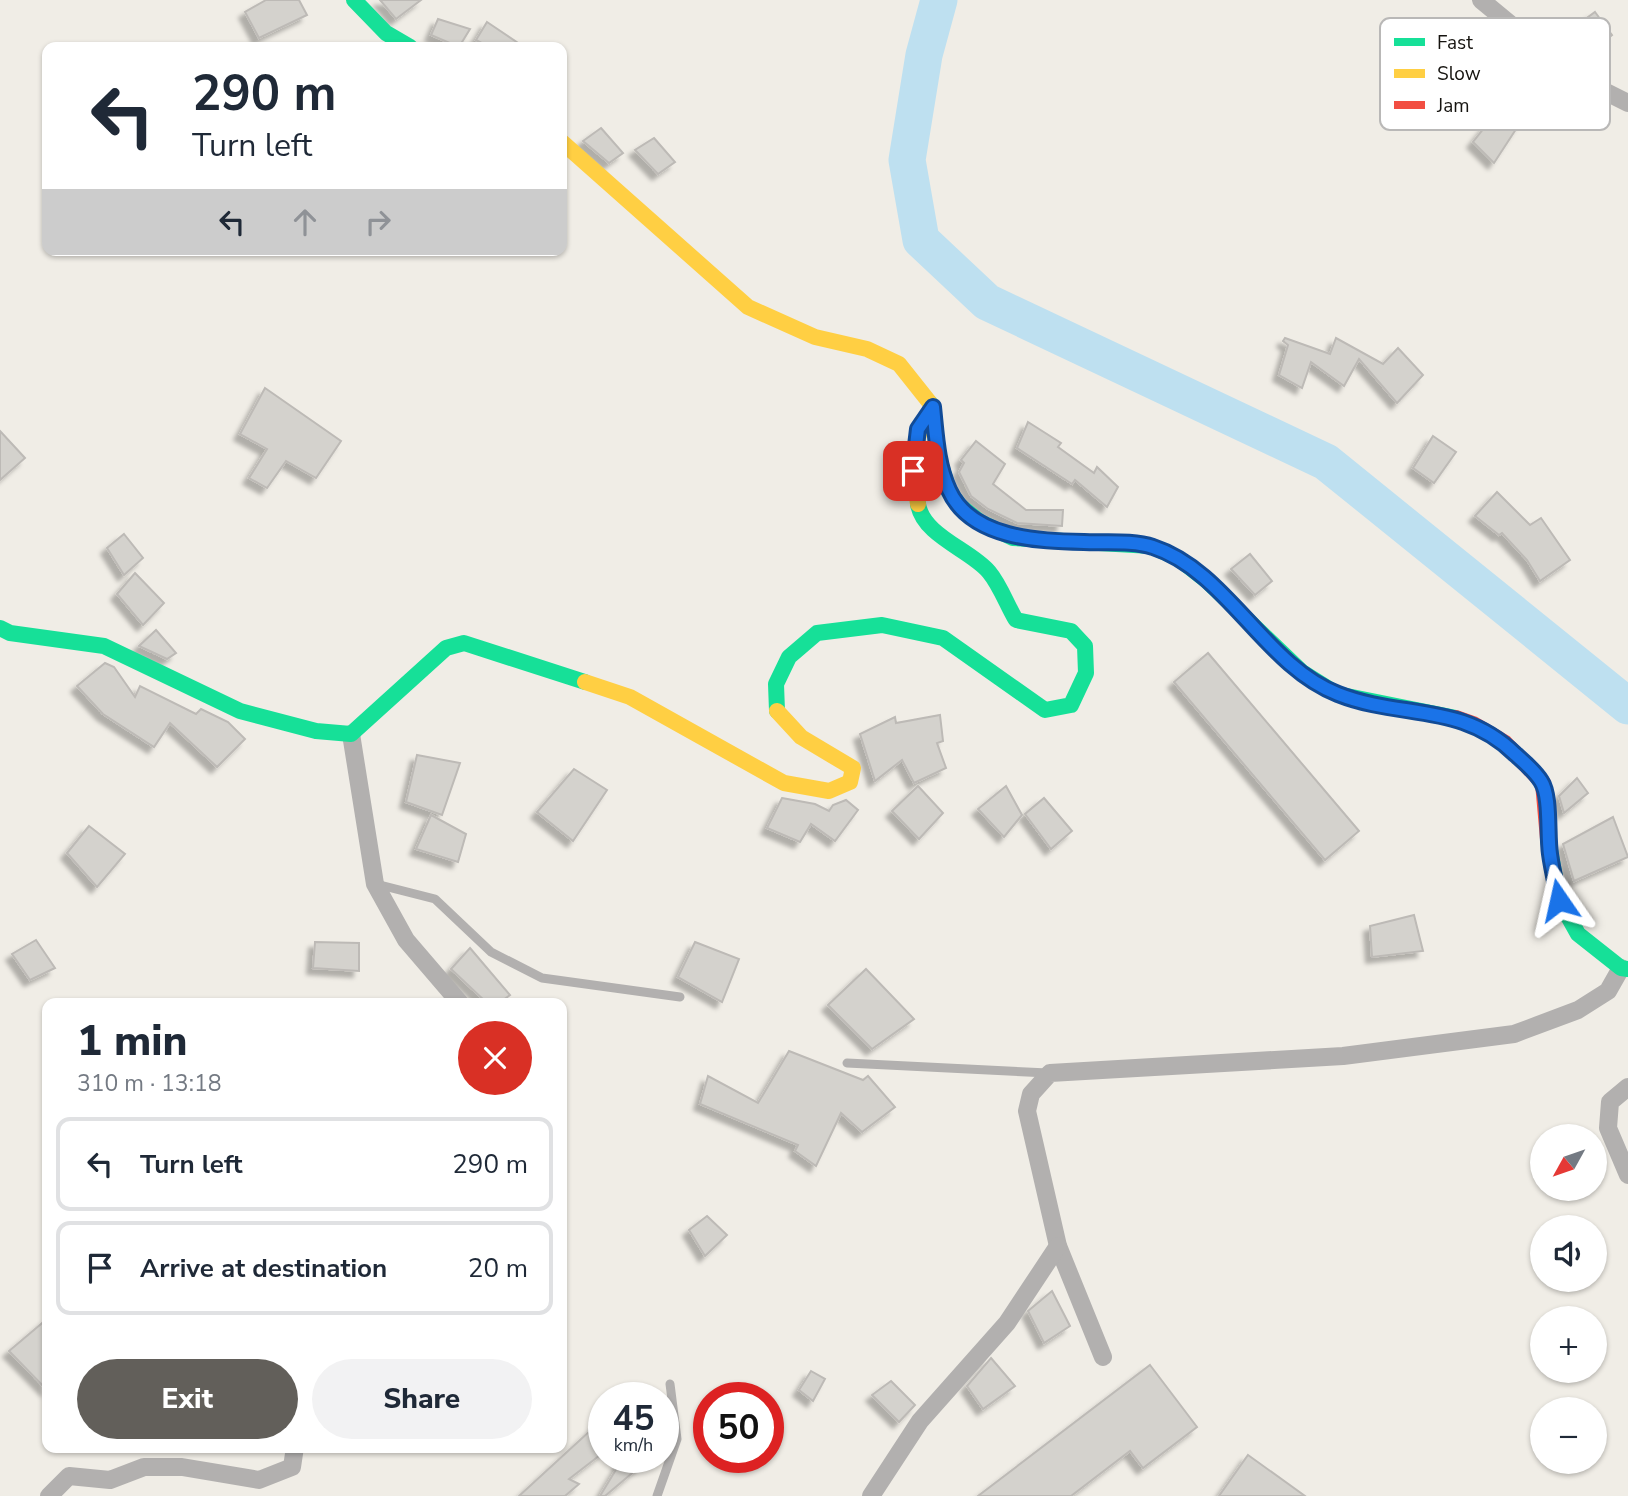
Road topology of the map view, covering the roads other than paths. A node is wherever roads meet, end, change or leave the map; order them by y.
1 (354, 0) edge
2 (1481, 0) edge
3 (1503, 18) edge
4 (401, 42) edge
5 (1610, 94) edge
6 (1628, 103) edge
7 (567, 146) edge
8 (933, 407) junction
9 (0, 628) edge
10 (351, 734) junction
11 (375, 884) junction
12 (1625, 968) edge
13 (456, 998) edge
14 (680, 998) dead end
15 (848, 1063) dead end
16 (1050, 1073) junction
17 (1628, 1087) edge
18 (1628, 1175) edge
19 (1058, 1246) junction
20 (1103, 1357) dead end
21 (294, 1453) edge
22 (665, 1473) edge
23 (48, 1496) edge
24 (657, 1496) edge
25 (871, 1496) edge

1 - 4 street
2 - 3 street
5 - 6 street
7 - 8 street
8 - 10 street
8 - 12 street
9 - 10 street
10 - 11 street
11 - 13 street
11 - 14 lane
12 - 16 street
15 - 16 lane
16 - 19 street
17 - 18 street
19 - 20 street
19 - 25 street
21 - 23 street
22 - 24 lane

